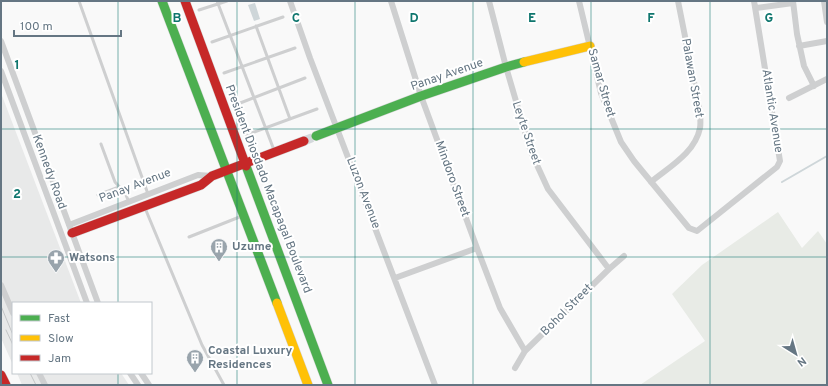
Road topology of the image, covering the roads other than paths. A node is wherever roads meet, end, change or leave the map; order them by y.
1 (79, 1) edge
2 (162, 1) edge
3 (185, 1) edge
4 (227, 1) edge
5 (290, 1) edge
6 (390, 1) edge
7 (489, 1) edge
8 (579, 1) edge
9 (678, 1) edge
10 (824, 1) edge
11 (793, 2) edge
12 (217, 3) edge
13 (755, 4) edge
14 (200, 10) dead end
15 (283, 17) dead end
16 (827, 22) edge
17 (256, 26) junction
18 (230, 36) junction
19 (1, 41) edge
20 (827, 41) edge
21 (212, 42) dead end
22 (590, 46) junction
23 (799, 46) junction
24 (295, 48) dead end
25 (267, 58) junction
26 (4, 59) edge
27 (241, 67) junction
28 (506, 67) junction
29 (1, 71) edge
30 (224, 73) dead end
31 (305, 78) dead end
32 (827, 79) edge
33 (814, 86) junction
34 (278, 88) junction
35 (421, 96) junction
36 (253, 98) junction
37 (789, 98) dead end
38 (235, 105) dead end
39 (317, 109) dead end
40 (290, 119) junction
41 (266, 128) junction
42 (338, 128) junction
43 (246, 135) dead end
44 (316, 136) tunnel mouth
45 (304, 141) tunnel mouth
46 (101, 144) dead end
47 (275, 152) junction
48 (245, 163) junction
49 (227, 170) junction
50 (212, 176) junction
51 (651, 182) junction
52 (119, 187) junction
53 (148, 194) junction
54 (98, 195) dead end
55 (129, 202) junction
56 (144, 206) junction
57 (244, 216) junction
58 (70, 229) junction
59 (697, 231) joint
60 (190, 237) dead end
61 (477, 248) junction
62 (624, 256) dead end
63 (609, 269) junction
64 (395, 278) junction
65 (1, 286) edge
66 (87, 302) edge
67 (98, 302) edge
68 (12, 311) edge
69 (526, 351) junction
70 (515, 368) dead end
71 (39, 374) edge
72 (131, 374) edge
73 (142, 374) edge
74 (1, 375) edge
75 (6, 385) edge
76 (44, 385) edge
77 (138, 385) edge
78 (149, 385) edge
79 (224, 385) edge
80 (308, 385) edge
81 (328, 385) edge
82 (435, 385) edge

1 - 53 lane
2 - 49 main road
3 - 48 main road, President Diosdado Macapagal Boulevard
4 - 12 lane
5 - 42 street, Luzon Avenue
6 - 35 street, Mindoro Street
7 - 28 street, Leyte Street
8 - 22 street, Samar Street
9 - 51 street, Palawan Street
10 - 16 street
11 - 13 street
11 - 23 street
12 - 14 lane
12 - 18 lane
13 - 59 street, Atlantic Avenue
15 - 17 lane
17 - 18 lane
17 - 25 lane
18 - 21 lane
18 - 27 lane
19 - 26 street, Kennedy Road
20 - 23 street
22 - 28 main road, Panay Avenue
22 - 51 street, Samar Street
23 - 33 street
24 - 25 lane
25 - 27 lane
25 - 34 lane
26 - 58 street, Kennedy Road
27 - 30 lane
27 - 36 lane
28 - 35 main road, Panay Avenue
28 - 63 street, Leyte Street
29 - 66 street, Kennedy Road
31 - 34 lane
32 - 33 street
33 - 37 street
34 - 36 lane
34 - 40 lane
35 - 42 main road, Panay Avenue
35 - 61 street, Mindoro Street
36 - 38 lane
36 - 41 lane
39 - 40 lane
40 - 41 lane
41 - 43 lane
41 - 47 lane
42 - 44 main road, Panay Avenue
42 - 64 street, Luzon Avenue
45 - 47 main road, Panay Avenue
46 - 52 lane
47 - 48 main road, Panay Avenue
48 - 49 main road, Panay Avenue
48 - 81 main road, President Diosdado Macapagal Boulevard
49 - 50 main road, Panay Avenue
49 - 57 main road
50 - 53 street, Panay Avenue
50 - 56 main road, Panay Avenue
51 - 59 street, Samar Street
52 - 54 lane
52 - 55 lane
53 - 55 street, Panay Avenue
55 - 58 street, Panay Avenue
56 - 58 main road, Panay Avenue
56 - 79 lane
57 - 60 lane
57 - 80 main road
58 - 67 street, Kennedy Road
61 - 64 street
61 - 69 street, Mindoro Street
62 - 63 street, Bohol Street
63 - 69 street, Bohol Street
64 - 82 street, Luzon Avenue
65 - 68 street
69 - 70 street, Bohol Street
71 - 76 street
72 - 77 street
73 - 78 street
74 - 75 main road

